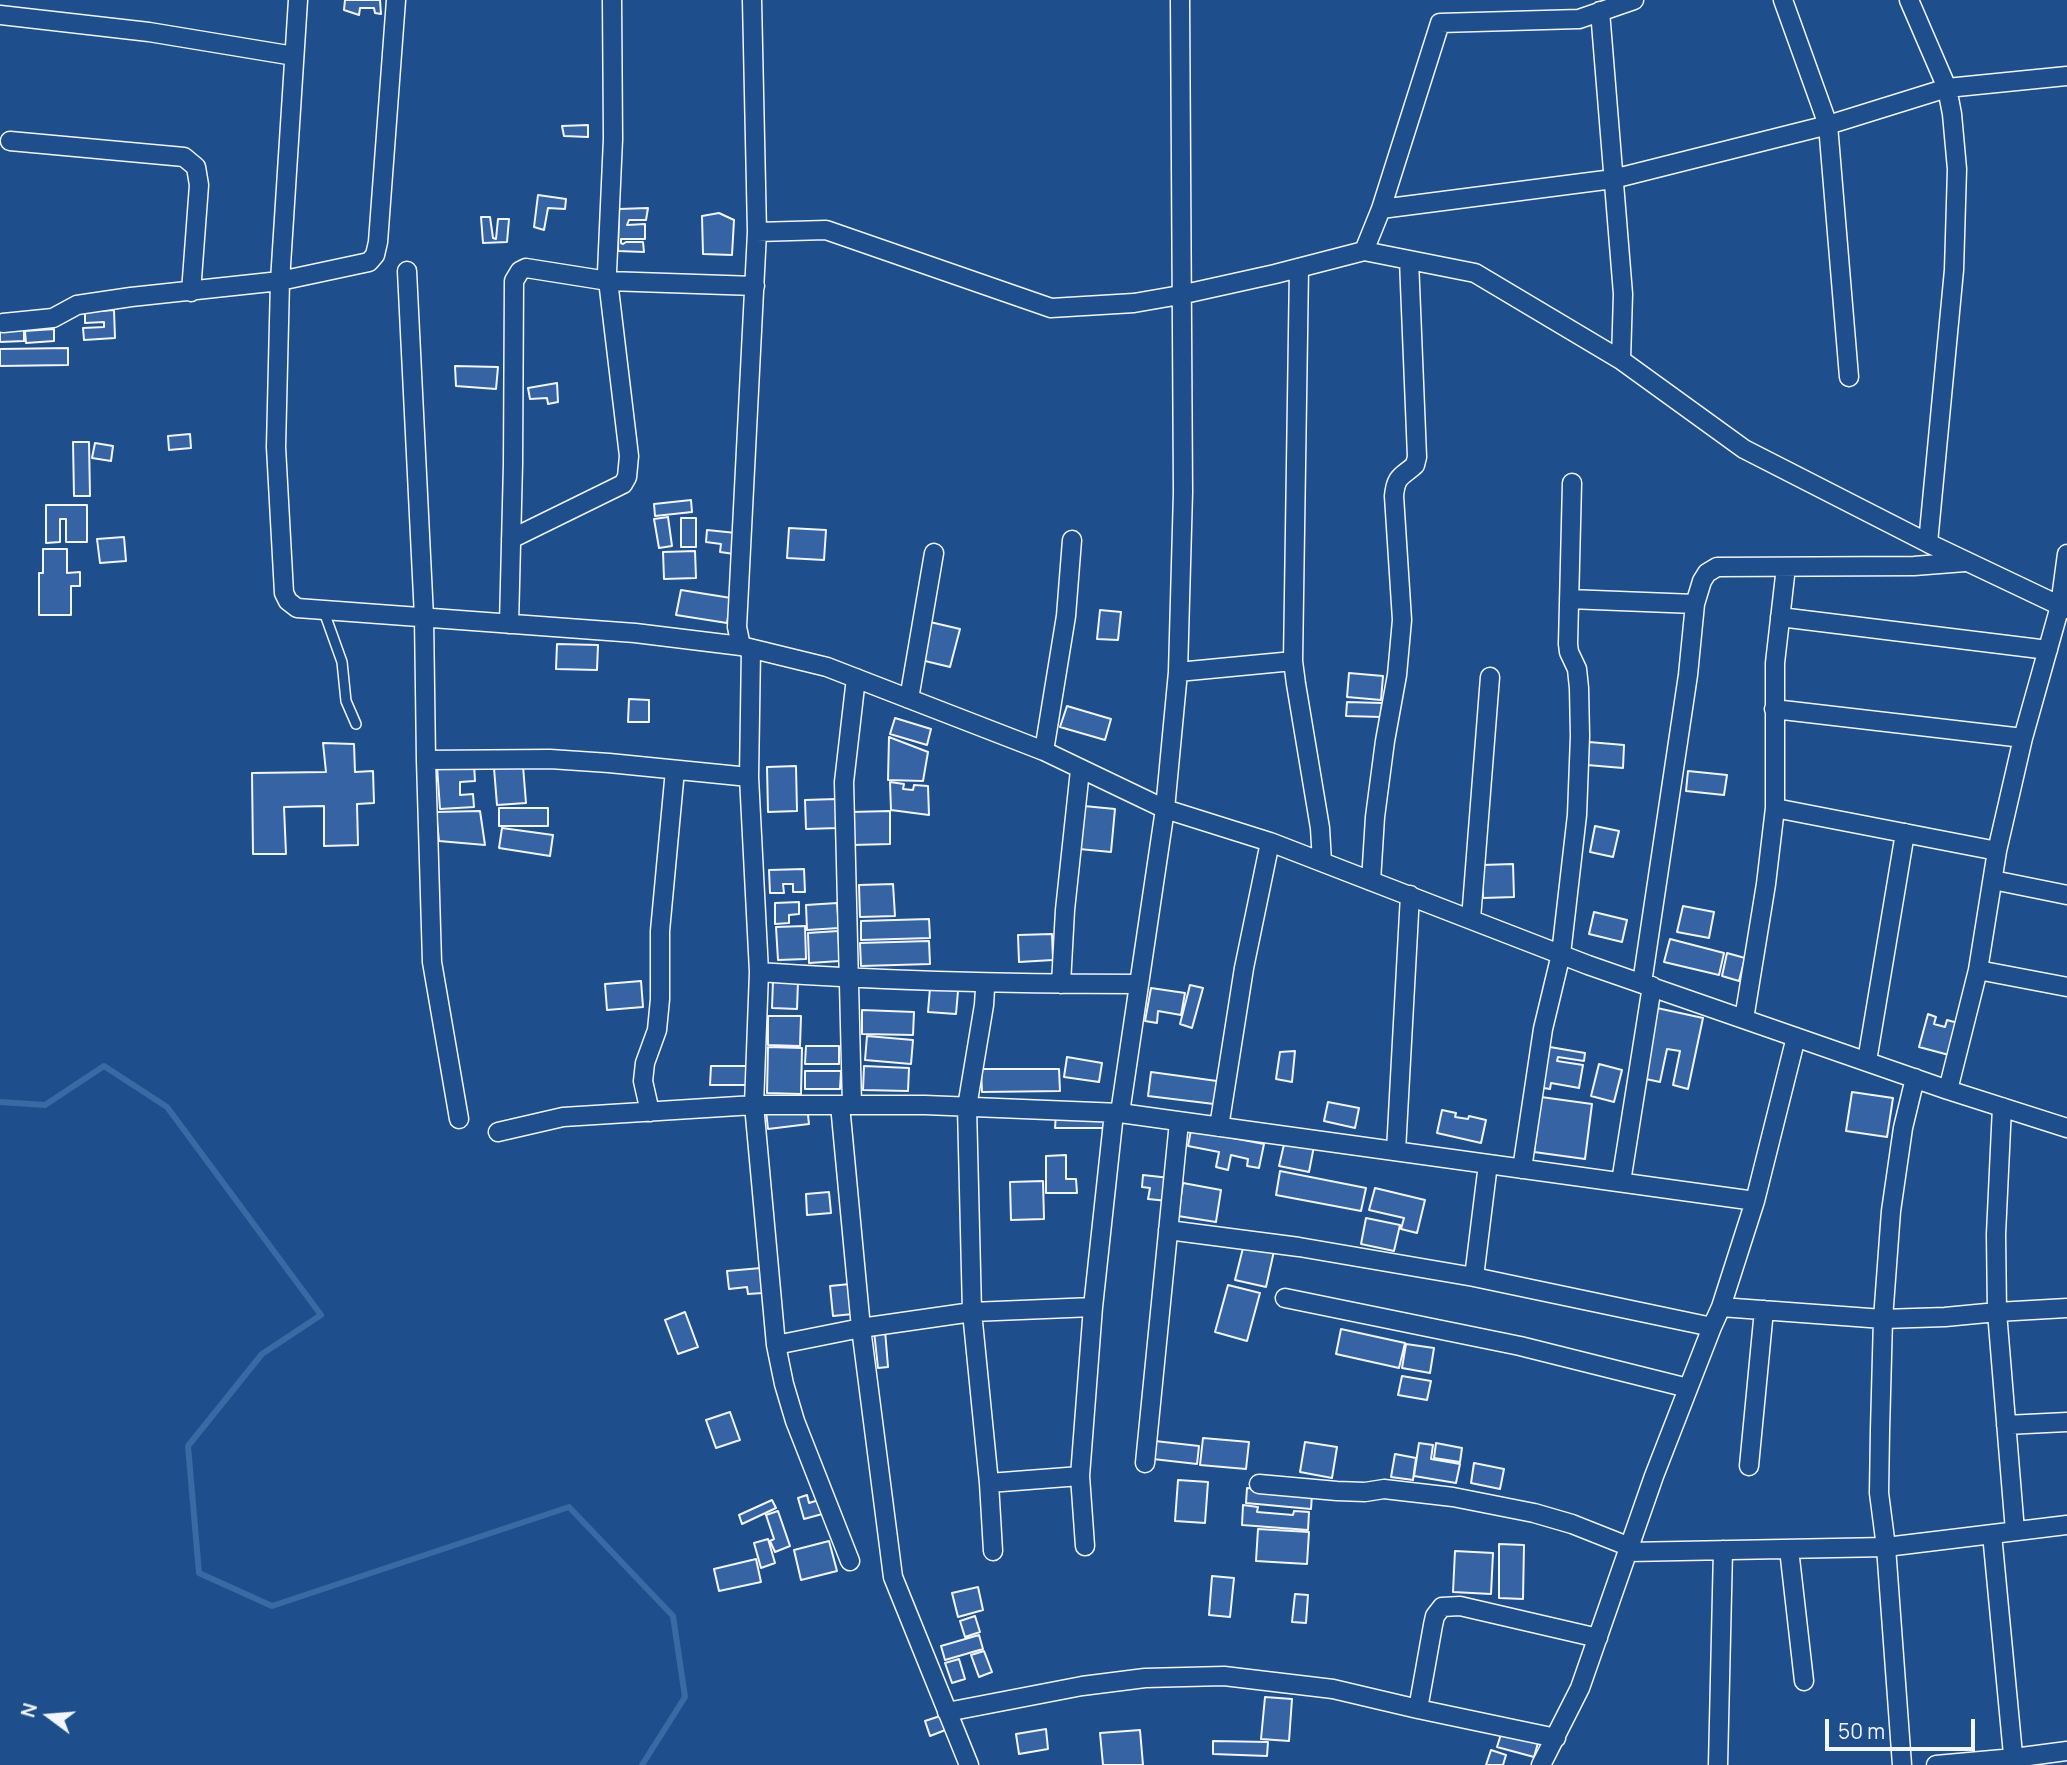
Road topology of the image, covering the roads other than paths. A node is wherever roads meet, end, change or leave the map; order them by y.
1 (298, 0) edge
2 (396, 0) edge
3 (612, 0) edge
4 (752, 0) edge
5 (1180, 0) edge
6 (1634, 0) edge
7 (1783, 0) edge
8 (1909, 0) edge
9 (1601, 11) junction
10 (0, 15) edge
11 (294, 56) junction
12 (2067, 76) edge
13 (1947, 88) junction
14 (1828, 125) junction
15 (9, 141) dead end
16 (1613, 179) junction
17 (1381, 209) junction
18 (757, 232) junction
19 (1364, 251) junction
20 (1409, 260) junction
21 (1299, 268) junction
22 (407, 271) dead end
23 (280, 281) junction
24 (608, 281) junction
25 (755, 286) junction
26 (191, 292) junction
27 (1180, 295) junction
28 (3, 323) dead end
29 (1621, 360) junction
30 (1849, 377) dead end
31 (1572, 483) dead end
32 (511, 540) junction
33 (1072, 540) dead end
34 (1928, 543) junction
35 (934, 553) dead end
36 (2067, 554) edge
37 (1969, 562) junction
38 (1786, 567) junction
39 (1570, 599) junction
40 (1695, 604) junction
41 (2064, 608) edge
42 (323, 609) junction
43 (424, 617) junction
44 (1780, 617) junction
45 (509, 624) junction
46 (746, 647) junction
47 (2048, 650) junction
48 (1293, 661) junction
49 (1178, 673) junction
50 (1490, 677) dead end
51 (856, 678) junction
52 (909, 699) junction
53 (1774, 709) junction
54 (356, 724) dead end
55 (2022, 738) junction
56 (1044, 751) junction
57 (426, 760) junction
58 (675, 769) junction
59 (1080, 770) junction
60 (749, 777) junction
61 (1165, 808) junction
62 (1775, 808) junction
63 (1905, 833) junction
64 (1269, 842) junction
65 (1997, 851) junction
66 (1322, 862) junction
67 (1993, 880) junction
68 (1371, 881) junction
69 (1410, 895) junction
70 (2067, 895) edge
71 (1471, 919) junction
72 (1560, 954) junction
73 (1978, 970) junction
74 (758, 972) junction
75 (849, 979) junction
76 (982, 984) junction
77 (1061, 984) junction
78 (1138, 984) junction
79 (1647, 985) junction
80 (2067, 987) edge
81 (1744, 1019) junction
82 (1796, 1037) junction
83 (1867, 1061) junction
84 (1915, 1078) junction
85 (1948, 1090) junction
86 (754, 1105) junction
87 (846, 1105) junction
88 (967, 1107) junction
89 (2002, 1107) junction
90 (650, 1112) junction
91 (1117, 1113) junction
92 (459, 1119) dead end
93 (1179, 1122) junction
94 (1219, 1127) junction
95 (2067, 1128) edge
96 (498, 1132) dead end
97 (1396, 1151) junction
98 (1488, 1164) junction
99 (1522, 1169) junction
100 (1621, 1182) junction
101 (1755, 1201) junction
102 (1168, 1230) junction
103 (1474, 1277) junction
104 (1285, 1298) dead end
105 (1093, 1307) junction
106 (1721, 1307) junction
107 (2067, 1308) edge
108 (1764, 1310) junction
109 (1997, 1311) junction
110 (972, 1312) junction
111 (1884, 1320) junction
112 (1712, 1327) junction
113 (860, 1328) junction
114 (776, 1345) junction
115 (1688, 1388) junction
116 (2067, 1422) edge
117 (2006, 1425) junction
118 (1145, 1463) dead end
119 (1749, 1465) dead end
120 (1080, 1476) junction
121 (989, 1483) junction
122 (1259, 1484) dead end
123 (2067, 1525) edge
124 (2015, 1531) junction
125 (1992, 1534) junction
126 (1085, 1546) dead end
127 (1886, 1547) junction
128 (1629, 1549) junction
129 (1789, 1549) junction
130 (1723, 1550) junction
131 (993, 1551) dead end
132 (850, 1561) dead end
133 (1598, 1638) junction
134 (1804, 1681) dead end
135 (1418, 1709) junction
136 (947, 1712) junction
137 (1556, 1738) junction
138 (2067, 1751) edge
139 (2014, 1762) edge
140 (969, 1765) edge
141 (1541, 1765) edge
142 (1718, 1765) edge
143 (1902, 1765) edge
144 (1936, 1765) edge

1 - 11 street
2 - 23 street
3 - 24 street
4 - 18 street
5 - 27 street
6 - 9 street
7 - 14 street
8 - 13 street
9 - 16 street
9 - 17 street
10 - 11 street
11 - 23 street
12 - 13 street
13 - 14 street
13 - 34 street
14 - 16 street
14 - 30 street
15 - 26 street
16 - 17 street
16 - 29 street
17 - 19 street
18 - 25 street
18 - 27 street
19 - 20 street
19 - 21 street
20 - 29 street
20 - 68 street
21 - 27 street
21 - 48 street
22 - 43 street
23 - 26 street
23 - 42 street
24 - 25 street
24 - 32 street
24 - 32 street
25 - 46 street
26 - 28 street
27 - 49 street
29 - 34 street
31 - 39 street
32 - 45 street
33 - 56 street
34 - 37 street
35 - 52 street
36 - 41 street
37 - 38 street
37 - 41 street
38 - 40 street
38 - 44 street
39 - 40 street
39 - 72 street
40 - 79 street
41 - 47 street
42 - 43 street
42 - 54 lane
43 - 45 street
43 - 57 street
44 - 47 street
44 - 53 street
45 - 46 street
46 - 51 street
46 - 60 street
47 - 55 street
48 - 49 street
48 - 66 street
49 - 61 street
50 - 71 street
51 - 52 street
51 - 75 street
52 - 56 street
53 - 55 street
53 - 62 street
55 - 65 street
56 - 59 street
57 - 58 street
57 - 92 street
58 - 60 street
58 - 90 street
59 - 61 street
59 - 77 street
60 - 74 street
61 - 64 street
61 - 78 street
62 - 63 street
62 - 81 street
63 - 65 street
63 - 83 street
64 - 66 street
64 - 94 street
65 - 67 street
66 - 68 street
67 - 70 street
67 - 73 street
68 - 69 street
69 - 71 street
69 - 97 street
71 - 72 street
72 - 79 street
72 - 99 street
73 - 80 street
73 - 85 street
74 - 75 street
74 - 86 street
75 - 76 street
75 - 87 street
76 - 77 street
76 - 88 street
77 - 78 street
78 - 91 street
79 - 81 street
79 - 100 street
81 - 82 street
82 - 83 street
82 - 101 street
83 - 84 street
84 - 85 street
84 - 111 street
85 - 89 street
86 - 87 street
86 - 90 street
86 - 114 street
87 - 88 street
87 - 113 street
88 - 91 street
88 - 110 street
89 - 95 street
89 - 109 street
90 - 96 street
91 - 93 street
91 - 105 street
93 - 94 street
93 - 102 street
94 - 97 street
97 - 98 street
98 - 99 street
98 - 103 street
99 - 100 street
100 - 101 street
101 - 106 street
102 - 103 street
102 - 118 street
103 - 112 street
104 - 115 street
105 - 110 street
105 - 120 street
106 - 108 street
106 - 112 street
107 - 109 street
108 - 111 street
108 - 119 street
109 - 111 street
109 - 117 street
110 - 113 street
110 - 121 street
111 - 127 street
112 - 115 street
113 - 114 street
113 - 136 street
114 - 132 street
115 - 128 street
116 - 117 street
117 - 124 street
120 - 121 street
120 - 126 street
121 - 131 street
122 - 128 street
123 - 124 street
124 - 125 street
125 - 127 street
125 - 139 street
127 - 129 street
127 - 143 street
128 - 130 street
128 - 133 street
129 - 130 street
129 - 134 street
130 - 142 street
133 - 135 street
133 - 137 street
135 - 136 street
135 - 137 street
136 - 140 street
137 - 141 street
138 - 139 street
139 - 144 street

